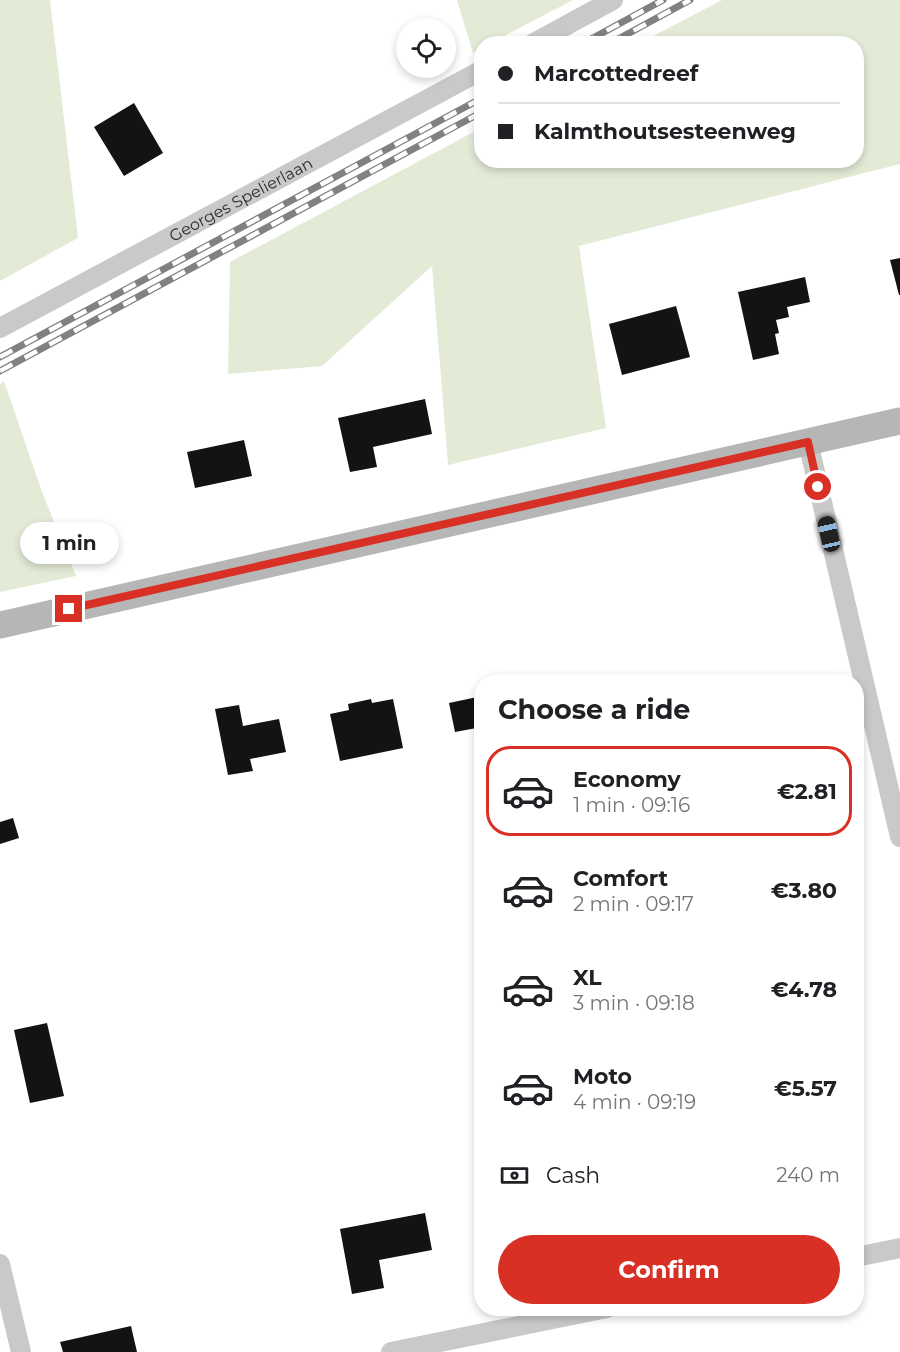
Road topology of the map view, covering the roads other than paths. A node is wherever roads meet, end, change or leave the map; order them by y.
1 (613, 0) edge
2 (547, 36) edge
3 (474, 74) edge
4 (0, 328) edge
5 (900, 421) edge
6 (808, 442) junction
7 (0, 625) edge
8 (862, 674) edge
9 (864, 682) edge
10 (900, 837) edge
11 (900, 1248) edge
12 (864, 1255) edge
13 (0, 1264) edge
14 (568, 1316) edge
15 (21, 1352) edge
16 (391, 1352) edge

1 - 2 street
3 - 4 street, Georges Spelierlaan
5 - 6 main road
6 - 7 main road
6 - 8 street
9 - 10 street
11 - 12 street
13 - 15 street
14 - 16 street

